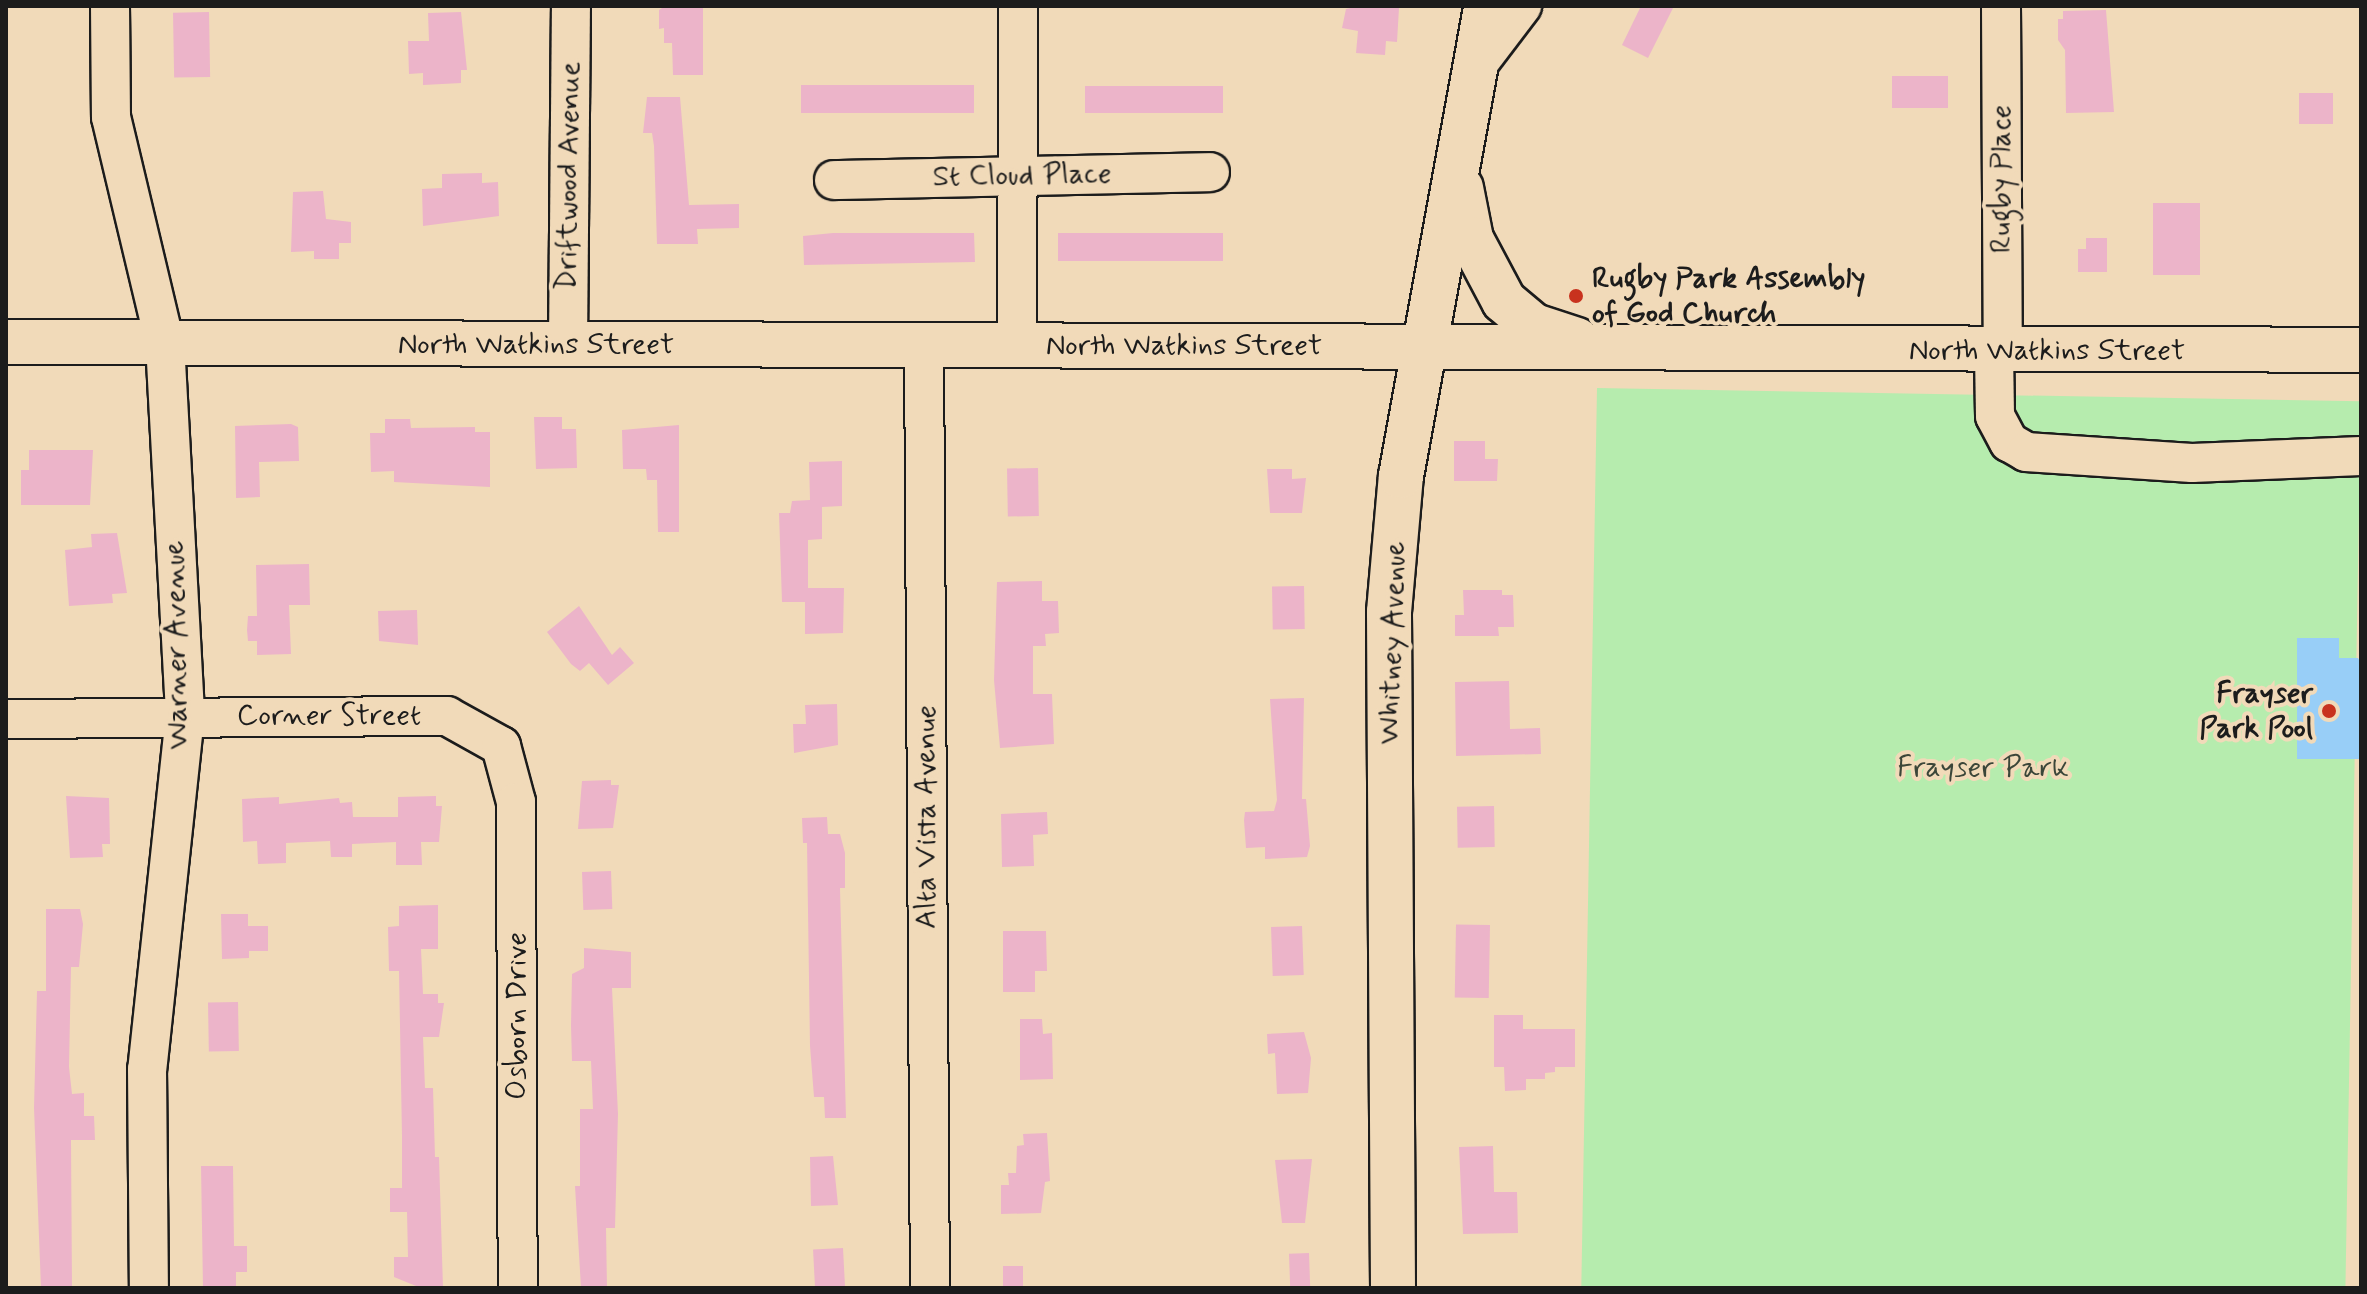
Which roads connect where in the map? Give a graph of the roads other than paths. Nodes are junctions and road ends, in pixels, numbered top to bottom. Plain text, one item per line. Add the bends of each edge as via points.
1 (110, 6) edge
2 (571, 6) edge
3 (1018, 6) edge
4 (1486, 6) edge
5 (1522, 6) edge
6 (2001, 6) edge
7 (1478, 64) junction
8 (1457, 170) junction
9 (1210, 172) dead end
10 (1017, 176) junction
11 (834, 180) dead end
12 (6, 342) edge
13 (165, 343) junction
14 (568, 345) junction
15 (1424, 345) junction
16 (924, 346) junction
17 (1017, 346) junction
18 (1598, 347) junction
19 (2361, 350) edge
20 (1998, 352) junction
21 (2361, 456) edge
22 (185, 716) junction
23 (6, 719) edge
24 (501, 746) joint
25 (149, 1288) edge
26 (518, 1288) edge
27 (930, 1288) edge
28 (1393, 1288) edge

1 - 13 street, Warner Avenue via 111,117
2 - 14 street, Driftwood Avenue
3 - 10 street
4 - 7 main road, Whitney Avenue
5 - 7 street
6 - 20 street, Rugby Place
7 - 8 main road, Whitney Avenue
8 - 15 main road, Whitney Avenue
8 - 18 main road via 1471,239 1504,301 1534,326
9 - 10 street, St Cloud Place
10 - 11 street, St Cloud Place
10 - 17 street
12 - 13 main road, North Watkins Street
13 - 14 main road, North Watkins Street
13 - 22 street, Warner Avenue
14 - 16 main road, North Watkins Street
15 - 17 main road, North Watkins Street
15 - 18 main road, North Watkins Street
15 - 28 main road, Whitney Avenue via 1401,476 1389,612
16 - 17 main road, North Watkins Street
16 - 27 street, Alta Vista Avenue
18 - 20 main road, North Watkins Street
19 - 20 main road, North Watkins Street
20 - 21 street, Rugby Place via 1995,416 2009,442 2026,452 2192,463
22 - 23 street, Corner Street
22 - 24 street, Corner Street via 447,716
22 - 25 street, Warner Avenue via 147,1069
24 - 26 street, Osborn Drive via 516,802

